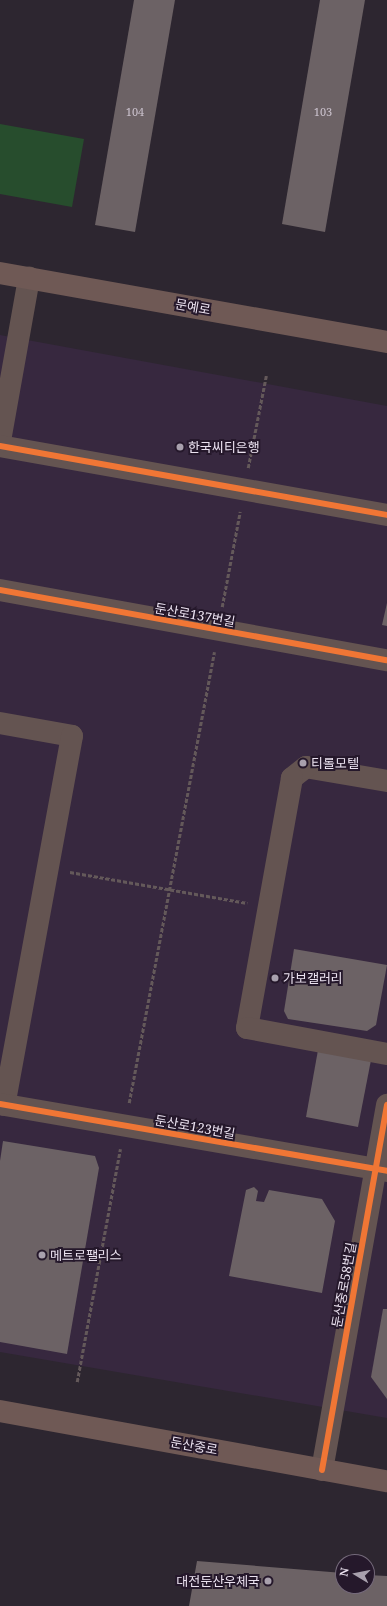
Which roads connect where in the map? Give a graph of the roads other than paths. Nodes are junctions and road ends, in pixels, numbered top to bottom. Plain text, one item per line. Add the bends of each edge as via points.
1 (0, 272) edge
2 (30, 278) junction
3 (387, 342) edge
4 (0, 441) edge
5 (0, 446) edge
6 (387, 515) edge
7 (0, 590) edge
8 (387, 660) edge
9 (0, 722) edge
10 (387, 781) edge
11 (387, 1054) edge
12 (387, 1104) edge
13 (2, 1105) edge
14 (381, 1170) edge
15 (0, 1411) edge
16 (322, 1470) junction
17 (387, 1481) edge

1 - 2 main road, 문예로
2 - 3 main road, 문예로
2 - 4 street
5 - 6 street
7 - 8 street, 둔산로137번길
9 - 13 street via 72,736 49,868
10 - 11 street via 306,767 292,778 247,1028
12 - 14 street, 둔산중로58번길
13 - 14 street, 둔산로123번길
14 - 16 street, 둔산중로58번길
15 - 16 main road, 둔산중로
16 - 17 main road, 둔산중로

